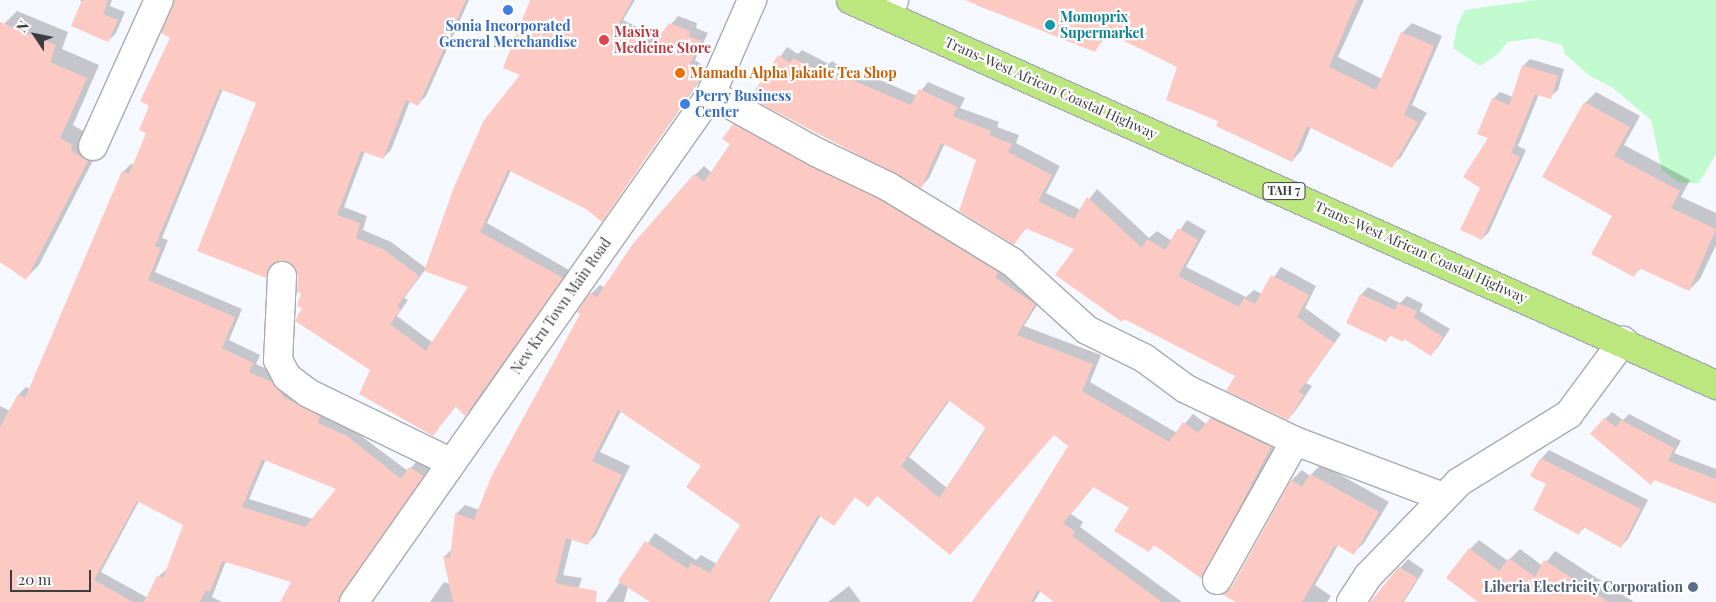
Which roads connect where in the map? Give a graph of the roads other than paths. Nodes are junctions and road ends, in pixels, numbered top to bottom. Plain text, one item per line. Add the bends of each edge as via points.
1 (159, 0) edge
2 (752, 0) edge
3 (851, 0) edge
4 (891, 8) edge
5 (711, 94) junction
6 (93, 146) dead end
7 (282, 276) dead end
8 (1623, 342) junction
9 (1716, 385) edge
10 (1295, 441) junction
11 (450, 462) junction
12 (1442, 497) junction
13 (1217, 580) dead end
14 (354, 602) edge
15 (1351, 602) edge

1 - 6 street
2 - 5 street, New Kru Town Main Road
3 - 4 highway, Trans-West African Coastal Highway / TAH 7
4 - 8 highway, Trans-West African Coastal Highway / TAH 7
5 - 10 street via 889,188 1012,262 1087,330 1144,358 1186,390
5 - 11 street, New Kru Town Main Road
7 - 11 street via 278,360 287,377 308,393
8 - 9 highway, Trans-West African Coastal Highway / TAH 7
8 - 12 street via 1569,414 1459,482
10 - 12 street
10 - 13 street
11 - 14 street, New Kru Town Main Road
12 - 15 street via 1368,576

